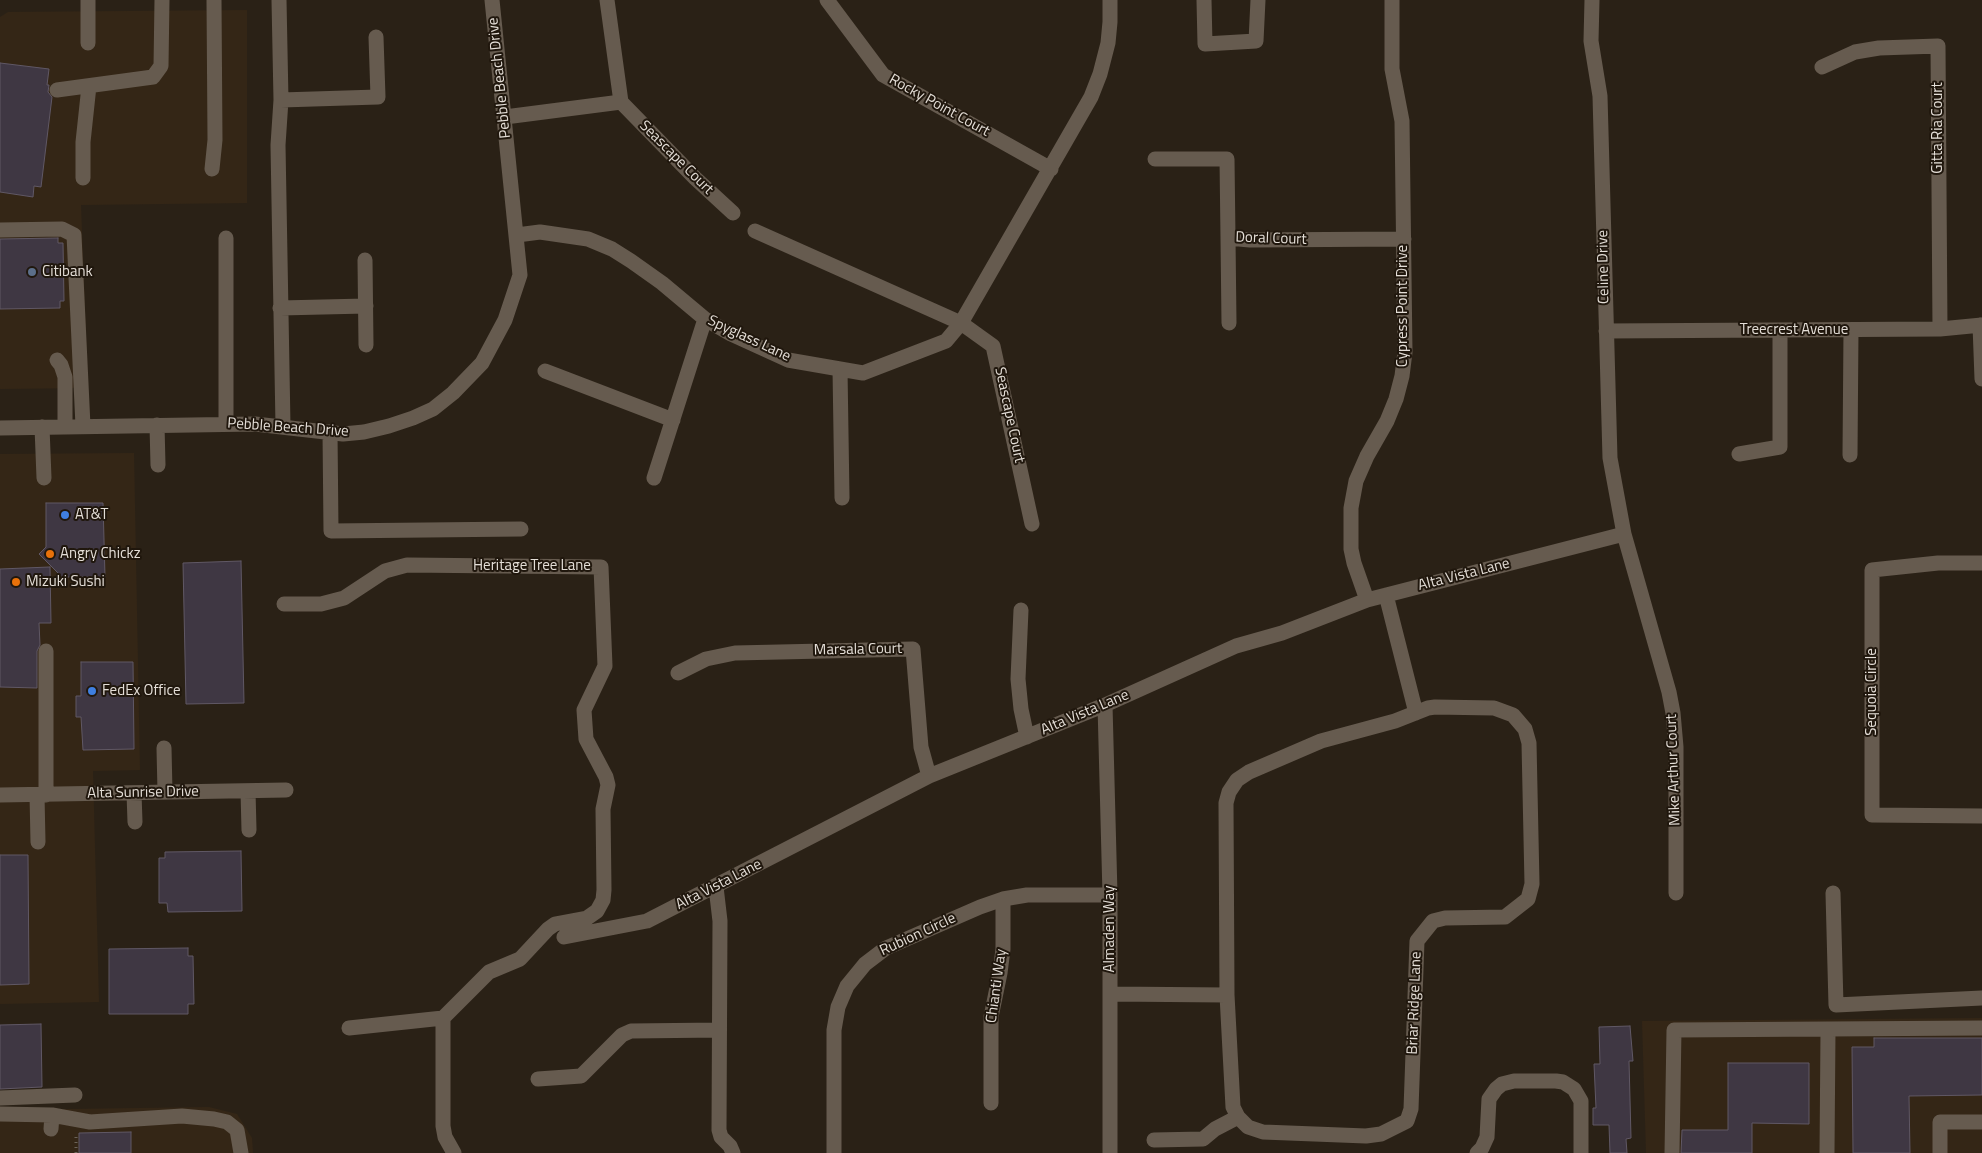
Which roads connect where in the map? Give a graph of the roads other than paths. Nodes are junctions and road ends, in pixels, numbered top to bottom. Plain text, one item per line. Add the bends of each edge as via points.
1 (88, 0) edge
2 (162, 0) edge
3 (214, 0) edge
4 (280, 0) edge
5 (492, 0) edge
6 (607, 0) edge
7 (827, 0) edge
8 (1110, 0) edge
9 (1204, 0) edge
10 (1258, 0) edge
11 (1392, 0) edge
12 (1592, 0) edge
13 (376, 38) dead end
14 (88, 44) dead end
15 (1822, 67) dead end
16 (89, 86) junction
17 (57, 90) dead end
18 (281, 100) junction
19 (621, 102) junction
20 (505, 117) junction
21 (1155, 159) dead end
22 (212, 169) dead end
23 (1051, 169) junction
24 (83, 178) dead end
25 (733, 213) dead end
26 (0, 230) edge
27 (755, 231) dead end
28 (517, 235) junction
29 (226, 238) dead end
30 (1228, 238) junction
31 (1404, 239) junction
32 (364, 260) dead end
33 (366, 306) junction
34 (280, 308) junction
35 (705, 319) junction
36 (1229, 322) dead end
37 (961, 323) junction
38 (1981, 325) edge
39 (1940, 329) junction
40 (1606, 330) junction
41 (1780, 330) junction
42 (1851, 330) junction
43 (366, 344) dead end
44 (57, 360) dead end
45 (840, 370) junction
46 (545, 371) dead end
47 (1982, 379) edge
48 (673, 420) junction
49 (226, 424) junction
50 (157, 425) junction
51 (83, 426) junction
52 (283, 426) junction
53 (42, 427) junction
54 (65, 427) junction
55 (0, 428) edge
56 (330, 432) junction
57 (1738, 454) dead end
58 (1850, 455) dead end
59 (158, 465) dead end
60 (44, 478) dead end
61 (654, 478) dead end
62 (842, 498) dead end
63 (1032, 524) dead end
64 (521, 528) dead end
65 (1624, 534) junction
66 (1982, 563) edge
67 (1386, 595) junction
68 (1367, 600) junction
69 (284, 604) dead end
70 (1021, 610) dead end
71 (46, 651) dead end
72 (678, 673) dead end
73 (1105, 705) junction
74 (1416, 713) junction
75 (1027, 737) junction
76 (164, 748) dead end
77 (929, 776) junction
78 (286, 790) dead end
79 (248, 791) junction
80 (165, 792) junction
81 (134, 793) junction
82 (0, 795) edge
83 (42, 795) junction
84 (1982, 816) edge
85 (135, 822) dead end
86 (249, 830) dead end
87 (38, 842) dead end
88 (716, 887) junction
89 (1676, 893) dead end
90 (1833, 893) dead end
91 (1110, 895) junction
92 (1003, 900) junction
93 (564, 937) dead end
94 (1110, 994) junction
95 (1227, 995) junction
96 (1982, 998) edge
97 (443, 1018) junction
98 (349, 1028) dead end
99 (1982, 1028) edge
100 (719, 1030) junction
101 (1828, 1030) junction
102 (538, 1079) dead end
103 (75, 1096) dead end
104 (0, 1098) edge
105 (991, 1103) dead end
106 (0, 1114) edge
107 (1238, 1117) junction
108 (1982, 1122) edge
109 (1154, 1140) dead end
110 (241, 1153) edge
111 (454, 1153) edge
112 (733, 1153) edge
113 (834, 1153) edge
114 (1110, 1153) edge
115 (1477, 1153) edge
116 (1581, 1153) edge
117 (1672, 1153) edge
118 (1827, 1153) edge
119 (1940, 1153) edge

1 - 14 street
2 - 16 street via 161,66 158,73 153,77
3 - 22 street via 215,140
4 - 18 street
5 - 20 street, Pebble Beach Drive
6 - 19 street
7 - 23 street, Rocky Point Court via 884,75
8 - 23 street, Spyglass Lane via 1110,22 1100,74 1091,97
9 - 10 street via 1205,44 1256,42
11 - 31 street, Cypress Point Drive via 1392,69 1402,121
12 - 40 street, Celine Drive via 1591,41 1600,96
13 - 18 street via 378,97
15 - 39 street, Gitta Ria Court via 1855,52 1938,46
16 - 17 street
16 - 24 street
18 - 34 street via 278,144
19 - 20 street
19 - 25 street, Seascape Court
20 - 28 street, Pebble Beach Drive
21 - 30 street, Doral Court via 1227,159
23 - 37 street, Spyglass Lane
26 - 51 street via 62,229 74,235
27 - 37 street
28 - 35 street, Spyglass Lane via 540,232 564,234 612,249 662,283
28 - 56 street, Pebble Beach Drive via 520,275 504,320 482,364 453,394 433,409 413,418 364,432
29 - 49 street
30 - 31 street, Doral Court
30 - 36 street
31 - 68 street, Cypress Point Drive via 1405,352 1402,376 1387,421 1366,456 1356,481 1351,508 1351,549
32 - 33 street
33 - 34 street
33 - 43 street
34 - 52 street
35 - 45 street, Spyglass Lane via 788,360
35 - 48 street
37 - 45 street, Spyglass Lane via 946,340 863,374
37 - 63 street, Seascape Court via 993,346
38 - 39 street, Treecrest Avenue
38 - 47 street
39 - 42 street, Treecrest Avenue
40 - 41 street, Treecrest Avenue
40 - 65 street, Celine Drive via 1610,458
41 - 42 street, Treecrest Avenue
41 - 57 street via 1780,447
42 - 58 street
44 - 54 street via 65,377
45 - 62 street
46 - 48 street
48 - 61 street
49 - 50 street, Pebble Beach Drive
49 - 52 street, Pebble Beach Drive
50 - 51 street, Pebble Beach Drive
50 - 59 street
51 - 54 street, Pebble Beach Drive
52 - 56 street, Pebble Beach Drive
53 - 54 street, Pebble Beach Drive
53 - 55 street, Pebble Beach Drive
53 - 60 street
56 - 64 street via 331,531
65 - 67 street, Alta Vista Lane
65 - 89 street, Mike Arthur Court via 1673,713
66 - 84 street, Sequoia Circle via 1938,563 1872,570 1872,815
67 - 68 street, Alta Vista Lane
67 - 74 street
68 - 73 street, Alta Vista Lane via 1282,633 1236,646
69 - 97 street, Heritage Tree Lane via 321,604 344,598 385,571 406,565 601,567 605,666 584,710 586,739 608,785 603,809 603,900 587,918 555,924 520,959 489,972
70 - 75 street via 1018,679
71 - 83 street
72 - 77 street, Marsala Court via 706,659 735,653 913,649 920,748
73 - 75 street, Alta Vista Lane
73 - 91 street, Almaden Way
74 - 95 street, Briar Ridge Lane via 1320,741 1237,780 1226,803
74 - 107 street, Briar Ridge Lane via 1435,707 1494,708 1513,715 1525,729 1529,743 1532,884 1528,899 1505,917 1445,918 1433,922 1418,941 1411,1109 1407,1121 1381,1134 1366,1136 1263,1132 1248,1127
75 - 77 street, Alta Vista Lane
76 - 80 street
77 - 88 street, Alta Vista Lane
78 - 79 street, Alta Sunrise Drive
79 - 80 street, Alta Sunrise Drive
79 - 86 street
80 - 81 street, Alta Sunrise Drive
81 - 83 street, Alta Sunrise Drive
81 - 85 street
82 - 83 street, Alta Sunrise Drive
83 - 87 street
88 - 93 street, Alta Vista Lane via 647,921
88 - 100 street via 720,921
90 - 96 street via 1836,1005
91 - 92 street, Rubion Circle via 1027,895
91 - 94 street, Almaden Way
92 - 105 street, Chianti Way via 1003,949 991,1017
92 - 113 street, Rubion Circle via 886,948 865,964 847,986 838,1007 834,1030
94 - 95 street
94 - 114 street, Almaden Way
95 - 107 street, Briar Ridge Lane via 1234,1107
97 - 98 street
97 - 111 street via 443,1126
99 - 101 street
100 - 102 street via 631,1031 622,1035 581,1076
100 - 112 street via 719,1130
101 - 117 street via 1674,1030
101 - 118 street
103 - 104 street
106 - 110 street via 52,1122 182,1116 214,1119 227,1122 237,1130
107 - 109 street via 1203,1139
108 - 119 street via 1940,1122
115 - 116 street via 1487,1137 1489,1099 1496,1089 1514,1081 1556,1081 1574,1089 1581,1102

